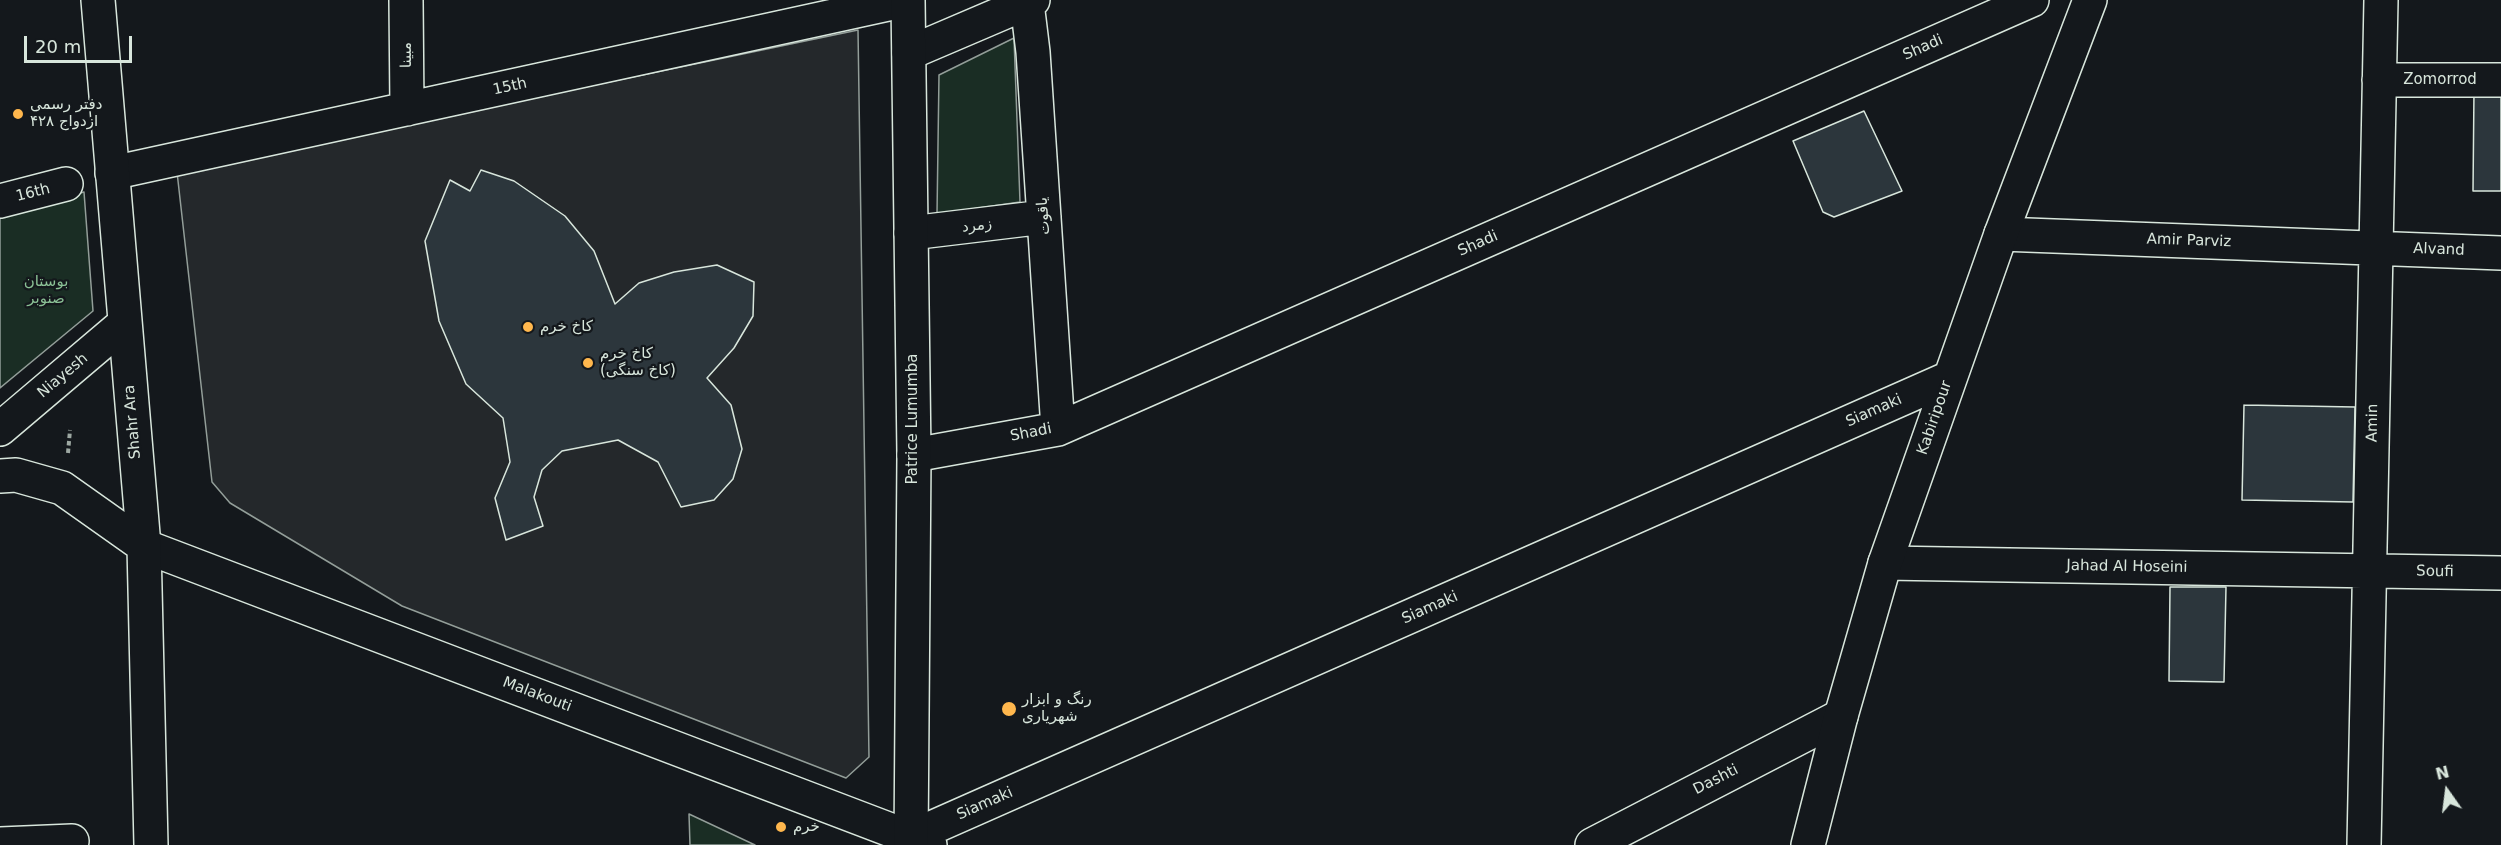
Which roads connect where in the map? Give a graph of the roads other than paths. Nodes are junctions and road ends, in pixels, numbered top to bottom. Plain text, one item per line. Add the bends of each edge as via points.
1 (98, 0) edge
2 (406, 0) edge
3 (907, 0) edge
4 (2032, 0) edge
5 (2090, 0) edge
6 (2381, 0) edge
7 (1030, 1) edge
8 (909, 53) junction
9 (2379, 80) junction
10 (2501, 80) edge
11 (407, 109) junction
12 (112, 173) junction
13 (66, 184) dead end
14 (0, 201) edge
15 (1044, 217) junction
16 (911, 233) junction
17 (2001, 234) junction
18 (2376, 248) junction
19 (2501, 252) edge
20 (125, 323) junction
21 (1949, 378) junction
22 (0, 429) edge
23 (1058, 429) junction
24 (914, 455) junction
25 (0, 476) edge
26 (144, 546) junction
27 (1885, 562) junction
28 (2370, 571) junction
29 (2501, 573) edge
30 (1841, 716) junction
31 (72, 841) dead end
32 (917, 842) edge
33 (0, 844) edge
34 (151, 845) edge
35 (1592, 845) edge
36 (1808, 845) edge
37 (2364, 845) edge

1 - 12 street, Shahr Ara
2 - 11 street, مبینا
3 - 8 street, Patrice Lumumba
3 - 11 street, 15th
4 - 23 street, Shadi
5 - 17 street, Kabiripour
6 - 9 street, Amin
7 - 8 street
7 - 15 street, یاقوت
8 - 16 street, Patrice Lumumba
9 - 10 street, Zomorrod
9 - 18 street, Amin
11 - 12 street, 15th
12 - 20 street, Shahr Ara
13 - 14 street, 16th
15 - 16 street, زمرد
15 - 23 street, یاقوت
16 - 24 street, Patrice Lumumba
17 - 18 street, Amir Parviz
17 - 21 street, Kabiripour
18 - 19 street, Alvand
18 - 28 street, Amin
20 - 22 street, Niayesh
20 - 26 street, Shahr Ara
21 - 27 street, Kabiripour
21 - 32 street, Siamaki
23 - 24 street, Shadi
24 - 32 street, Patrice Lumumba
25 - 26 street, Malakouti via 16,475 62,488
26 - 32 street, Malakouti
26 - 34 street, Shahr Ara
27 - 28 street, Jahad Al Hoseini
27 - 30 street, Kabiripour
28 - 29 street, Soufi
28 - 37 street, Amin
30 - 35 street, Dashti
30 - 36 street, Kabiripour
31 - 33 street

